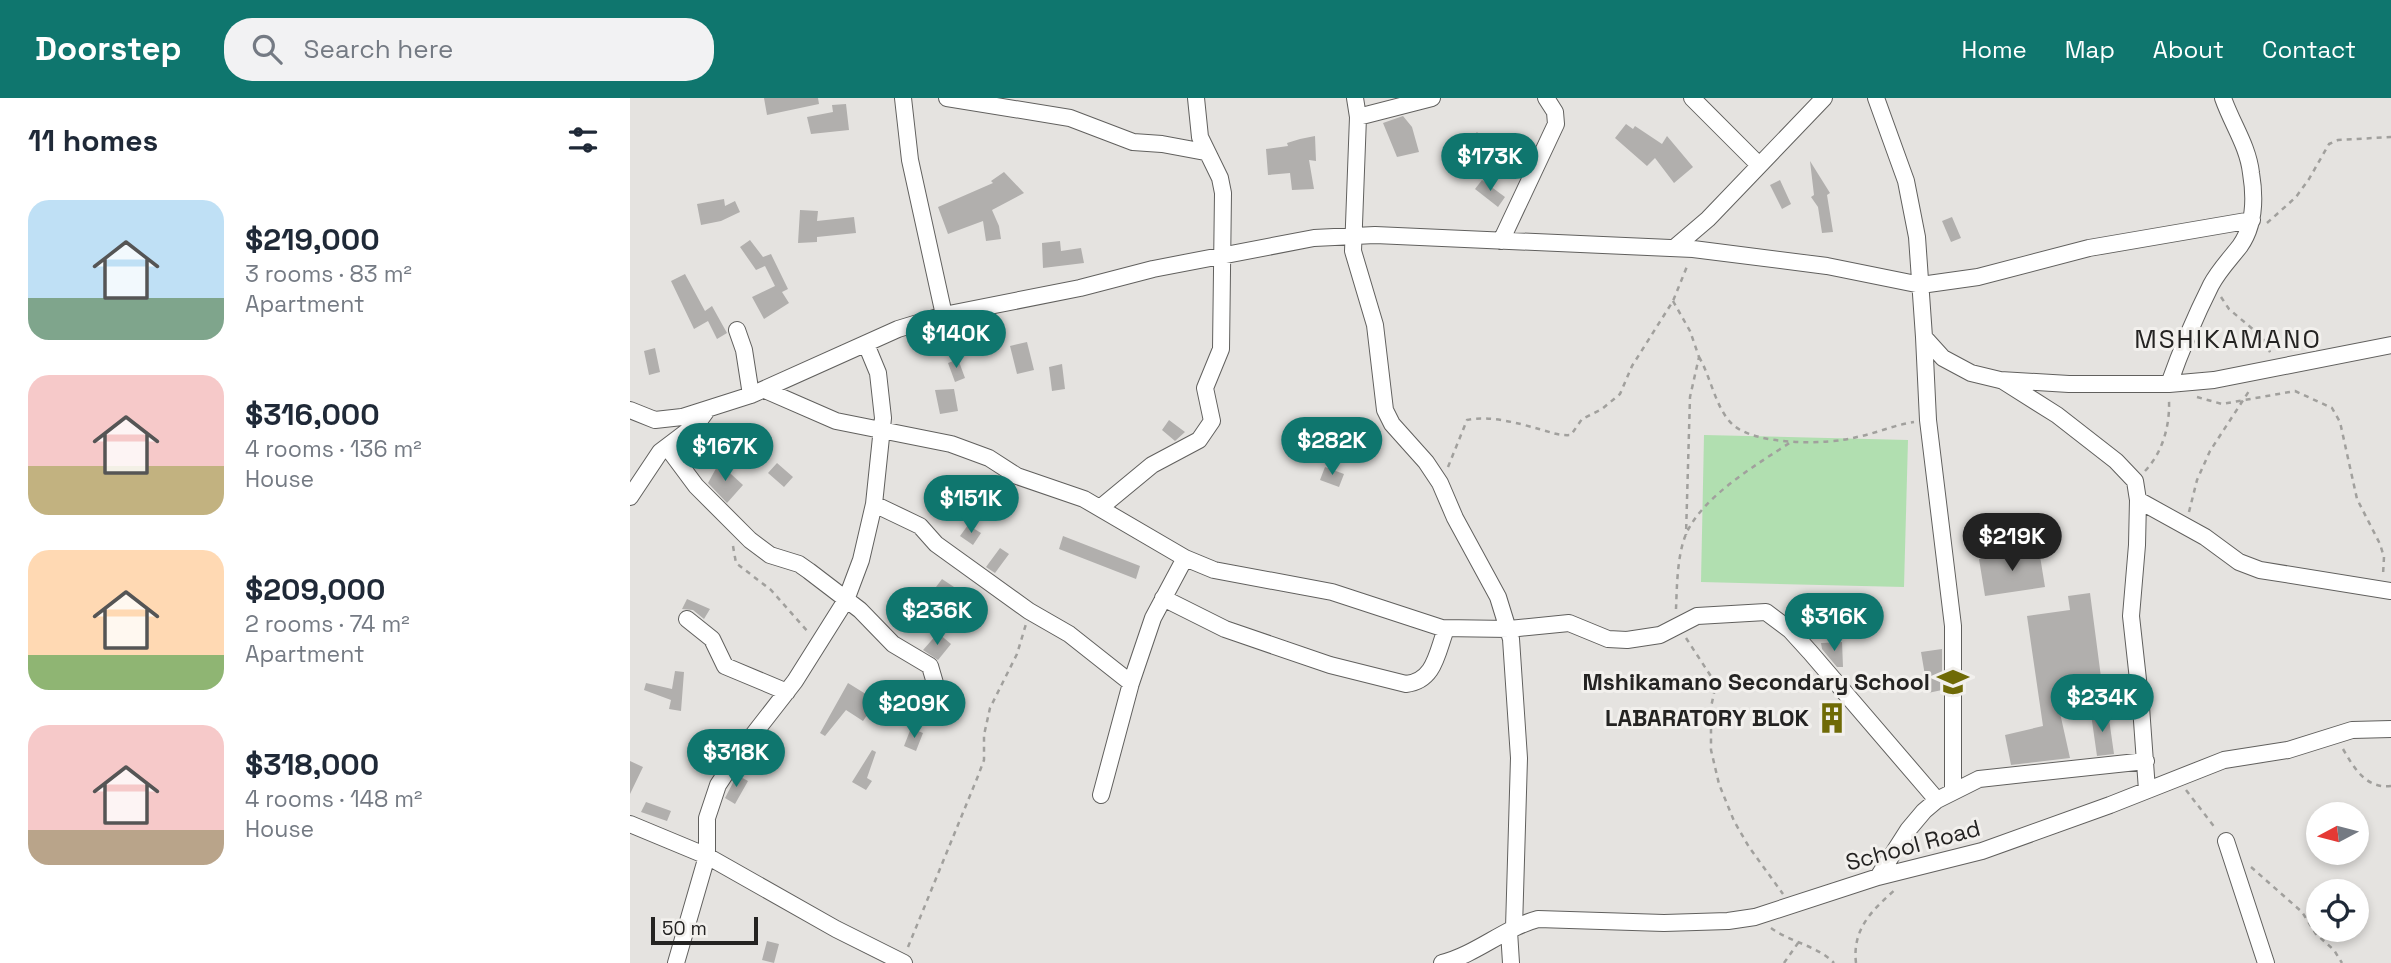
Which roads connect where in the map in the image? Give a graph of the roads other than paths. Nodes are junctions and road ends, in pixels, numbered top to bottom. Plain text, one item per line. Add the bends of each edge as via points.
1 (903, 98) edge
2 (947, 98) edge
3 (1196, 98) edge
4 (1355, 98) edge
5 (1432, 98) edge
6 (1546, 98) edge
7 (1692, 98) edge
8 (1824, 98) edge
9 (1876, 98) edge
10 (2223, 98) edge
11 (1357, 117) junction
12 (1205, 152) junction
13 (1758, 164) junction
14 (2256, 224) junction
15 (1352, 235) junction
16 (1500, 241) junction
17 (1674, 248) junction
18 (1222, 255) junction
19 (1921, 285) junction
20 (944, 315) junction
21 (737, 330) dead end
22 (1924, 337) junction
23 (866, 344) junction
24 (2391, 345) edge
25 (2000, 380) junction
26 (2172, 383) junction
27 (758, 392) junction
28 (630, 410) edge
29 (707, 411) junction
30 (883, 430) junction
31 (667, 447) junction
32 (630, 498) edge
33 (2138, 500) junction
34 (874, 505) junction
35 (1100, 508) junction
36 (1185, 558) junction
37 (2385, 589) edge
38 (1163, 598) junction
39 (846, 600) junction
40 (687, 618) dead end
41 (1446, 629) junction
42 (1509, 629) junction
43 (1131, 682) junction
44 (787, 692) junction
45 (932, 715) dead end
46 (2391, 729) edge
47 (2146, 761) junction
48 (2147, 790) junction
49 (1953, 792) junction
50 (1101, 794) dead end
51 (1937, 800) junction
52 (630, 824) edge
53 (2226, 841) road end
54 (707, 856) junction
55 (1878, 877) junction
56 (1511, 929) junction
57 (905, 958) edge
58 (676, 963) edge
59 (1442, 963) edge
60 (1511, 963) edge
61 (2266, 963) edge

1 - 20 street via 910,160
2 - 12 street via 1070,118 1133,142
3 - 12 street
4 - 11 street
5 - 11 street
6 - 16 street via 1555,111 1556,124
7 - 13 street
8 - 13 street
9 - 19 street via 1906,181
10 - 14 street via 2246,150
11 - 15 street
12 - 18 street via 1223,189
13 - 17 street via 1708,219
14 - 19 street via 2090,248 1978,277
14 - 26 street via 2212,283 2187,335
15 - 16 street
15 - 18 street
15 - 42 street via 1354,261 1377,334 1385,410 1440,483 1498,597
16 - 17 street
17 - 19 street via 1827,266
18 - 20 street
18 - 35 street via 1221,349 1205,388 1210,425 1193,444 1152,465
19 - 22 street
20 - 23 street
21 - 27 street
22 - 25 street via 1943,358 1971,373
22 - 49 street via 1928,420 1953,626
23 - 27 street
23 - 30 street via 878,373
24 - 26 street via 2214,380
25 - 26 street via 2110,386
25 - 33 street via 2057,415 2116,461 2135,481
27 - 29 street
27 - 30 street via 826,418
28 - 29 street via 654,420
29 - 31 street
30 - 34 street
30 - 35 street via 976,452 1017,475
31 - 32 street
31 - 39 street via 734,525 770,555 799,564
33 - 37 street via 2239,562
33 - 47 street via 2131,616
34 - 39 street
34 - 43 street via 923,528 936,544
35 - 36 street
36 - 38 street
36 - 41 street via 1214,570 1332,592
38 - 41 street via 1225,629 1330,665 1406,684 1427,676
38 - 43 street
39 - 44 street
39 - 45 street via 893,644 931,667 937,690
40 - 44 street via 712,639 725,666
41 - 42 street
42 - 51 street via 1569,623 1608,639 1660,635 1697,616 1766,612 1797,638
42 - 56 street via 1519,758
43 - 50 street
44 - 54 street via 718,785 707,818
46 - 48 street, School Road via 2352,730 2288,750 2224,760
47 - 48 street
47 - 49 street via 2008,774 1979,779
48 - 55 street, School Road via 1982,851
49 - 51 street
51 - 55 street via 1908,830
52 - 54 street
53 - 61 street
54 - 57 street via 824,923
54 - 58 street
55 - 56 street, School Road via 1755,917 1728,921 1538,919
56 - 59 street, School Road
56 - 60 street

